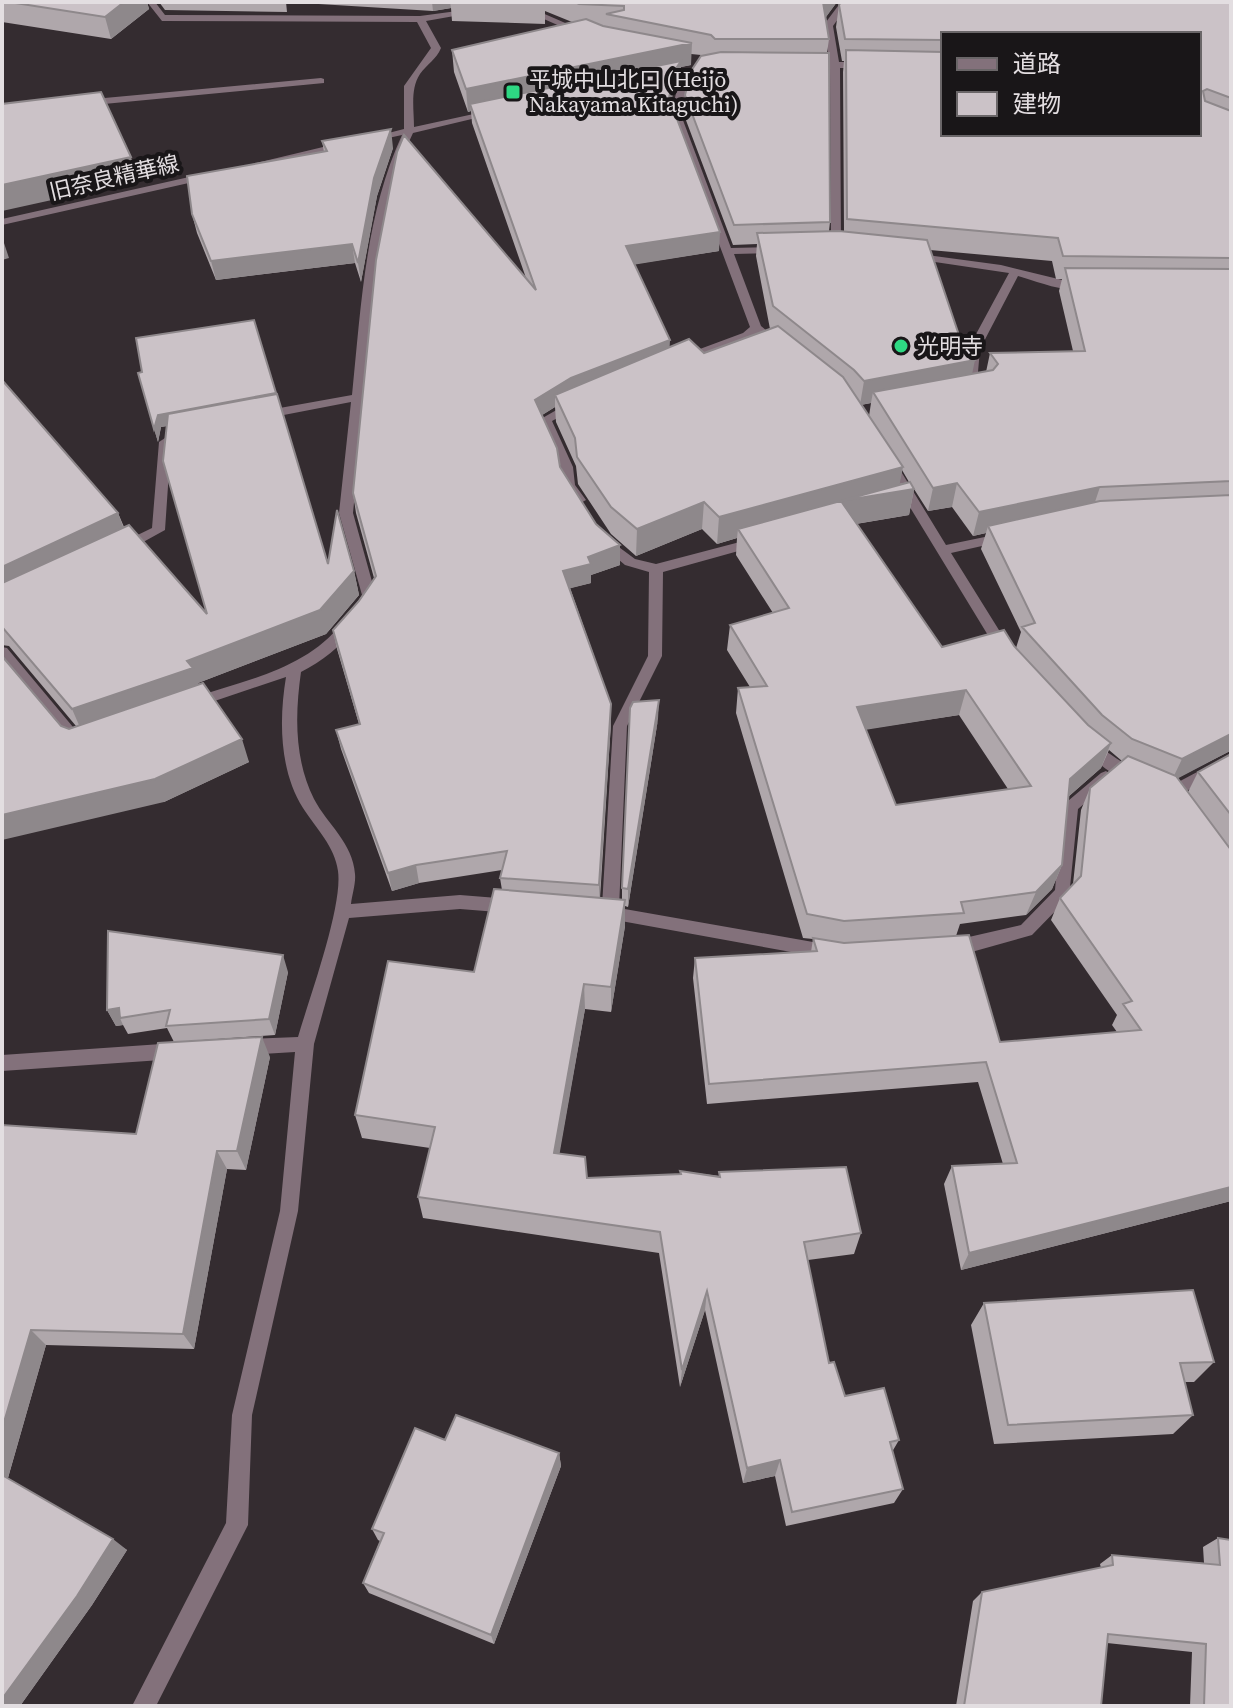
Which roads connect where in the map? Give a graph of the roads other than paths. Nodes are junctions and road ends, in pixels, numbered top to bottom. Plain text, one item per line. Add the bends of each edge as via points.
1 (151, 2) edge
2 (846, 2) edge
3 (510, 5) edge
4 (490, 10) dead end
5 (420, 19) junction
6 (595, 37) edge
7 (835, 64) junction
8 (792, 65) edge
9 (881, 66) edge
10 (681, 73) edge
11 (321, 81) dead end
12 (64, 105) edge
13 (499, 111) edge
14 (409, 130) junction
15 (245, 167) edge
16 (214, 174) edge
17 (2, 222) edge
18 (836, 248) junction
19 (821, 249) edge
20 (791, 250) edge
21 (852, 250) edge
22 (729, 251) junction
23 (897, 255) edge
24 (1015, 272) junction
25 (1101, 287) edge
26 (756, 328) junction
27 (789, 355) edge
28 (673, 364) edge
29 (969, 390) edge
30 (359, 397) junction
31 (591, 397) edge
32 (255, 416) edge
33 (181, 430) edge
34 (880, 449) edge
35 (911, 498) junction
36 (896, 502) edge
37 (587, 512) edge
38 (595, 526) edge
39 (1018, 534) edge
40 (776, 536) edge
41 (943, 550) junction
42 (116, 551) edge
43 (656, 569) junction
44 (2, 652) edge
45 (1013, 665) edge
46 (294, 669) junction
47 (179, 708) edge
48 (1075, 733) edge
49 (92, 738) edge
50 (1231, 760) edge
51 (1116, 768) junction
52 (1144, 780) edge
53 (1171, 794) edge
54 (535, 907) edge
55 (580, 911) edge
56 (342, 912) junction
57 (610, 913) junction
58 (939, 948) edge
59 (854, 953) edge
60 (305, 1044) junction
61 (225, 1048) edge
62 (193, 1050) edge
63 (2, 1063) edge
64 (144, 1706) edge

1 - 5 street via 162,18
2 - 7 street via 828,26
3 - 6 street
4 - 5 street
5 - 14 street via 436,48 409,86
7 - 8 street
7 - 9 street
7 - 18 street
10 - 22 street via 701,65 682,89 676,115
11 - 12 street
13 - 14 street
14 - 15 street
14 - 30 street via 391,170 370,279
16 - 17 street, 旧奈良精華線
18 - 19 street
18 - 21 street
20 - 22 street
22 - 26 street
23 - 24 street
24 - 25 street via 1054,285
24 - 29 street via 974,349 972,372 983,388
26 - 27 street
26 - 28 street
30 - 32 street
30 - 46 street via 346,513 369,596 337,642
31 - 37 street via 545,420 567,467 569,485
33 - 42 street via 166,433 158,530
34 - 35 street
35 - 36 street
35 - 41 street
38 - 43 street via 630,562
39 - 41 street
40 - 43 street
41 - 45 street
43 - 57 street via 655,656 620,726
44 - 49 street via 78,743
46 - 47 street
46 - 56 street via 288,711 293,760 307,801 342,852 347,874
48 - 51 street
50 - 53 street
51 - 52 street
51 - 58 street via 1070,806 1063,892 1026,930
54 - 56 street via 460,902
55 - 57 street
56 - 60 street
57 - 59 street
60 - 61 street
60 - 64 street via 289,1211 242,1415 237,1525
62 - 63 street

